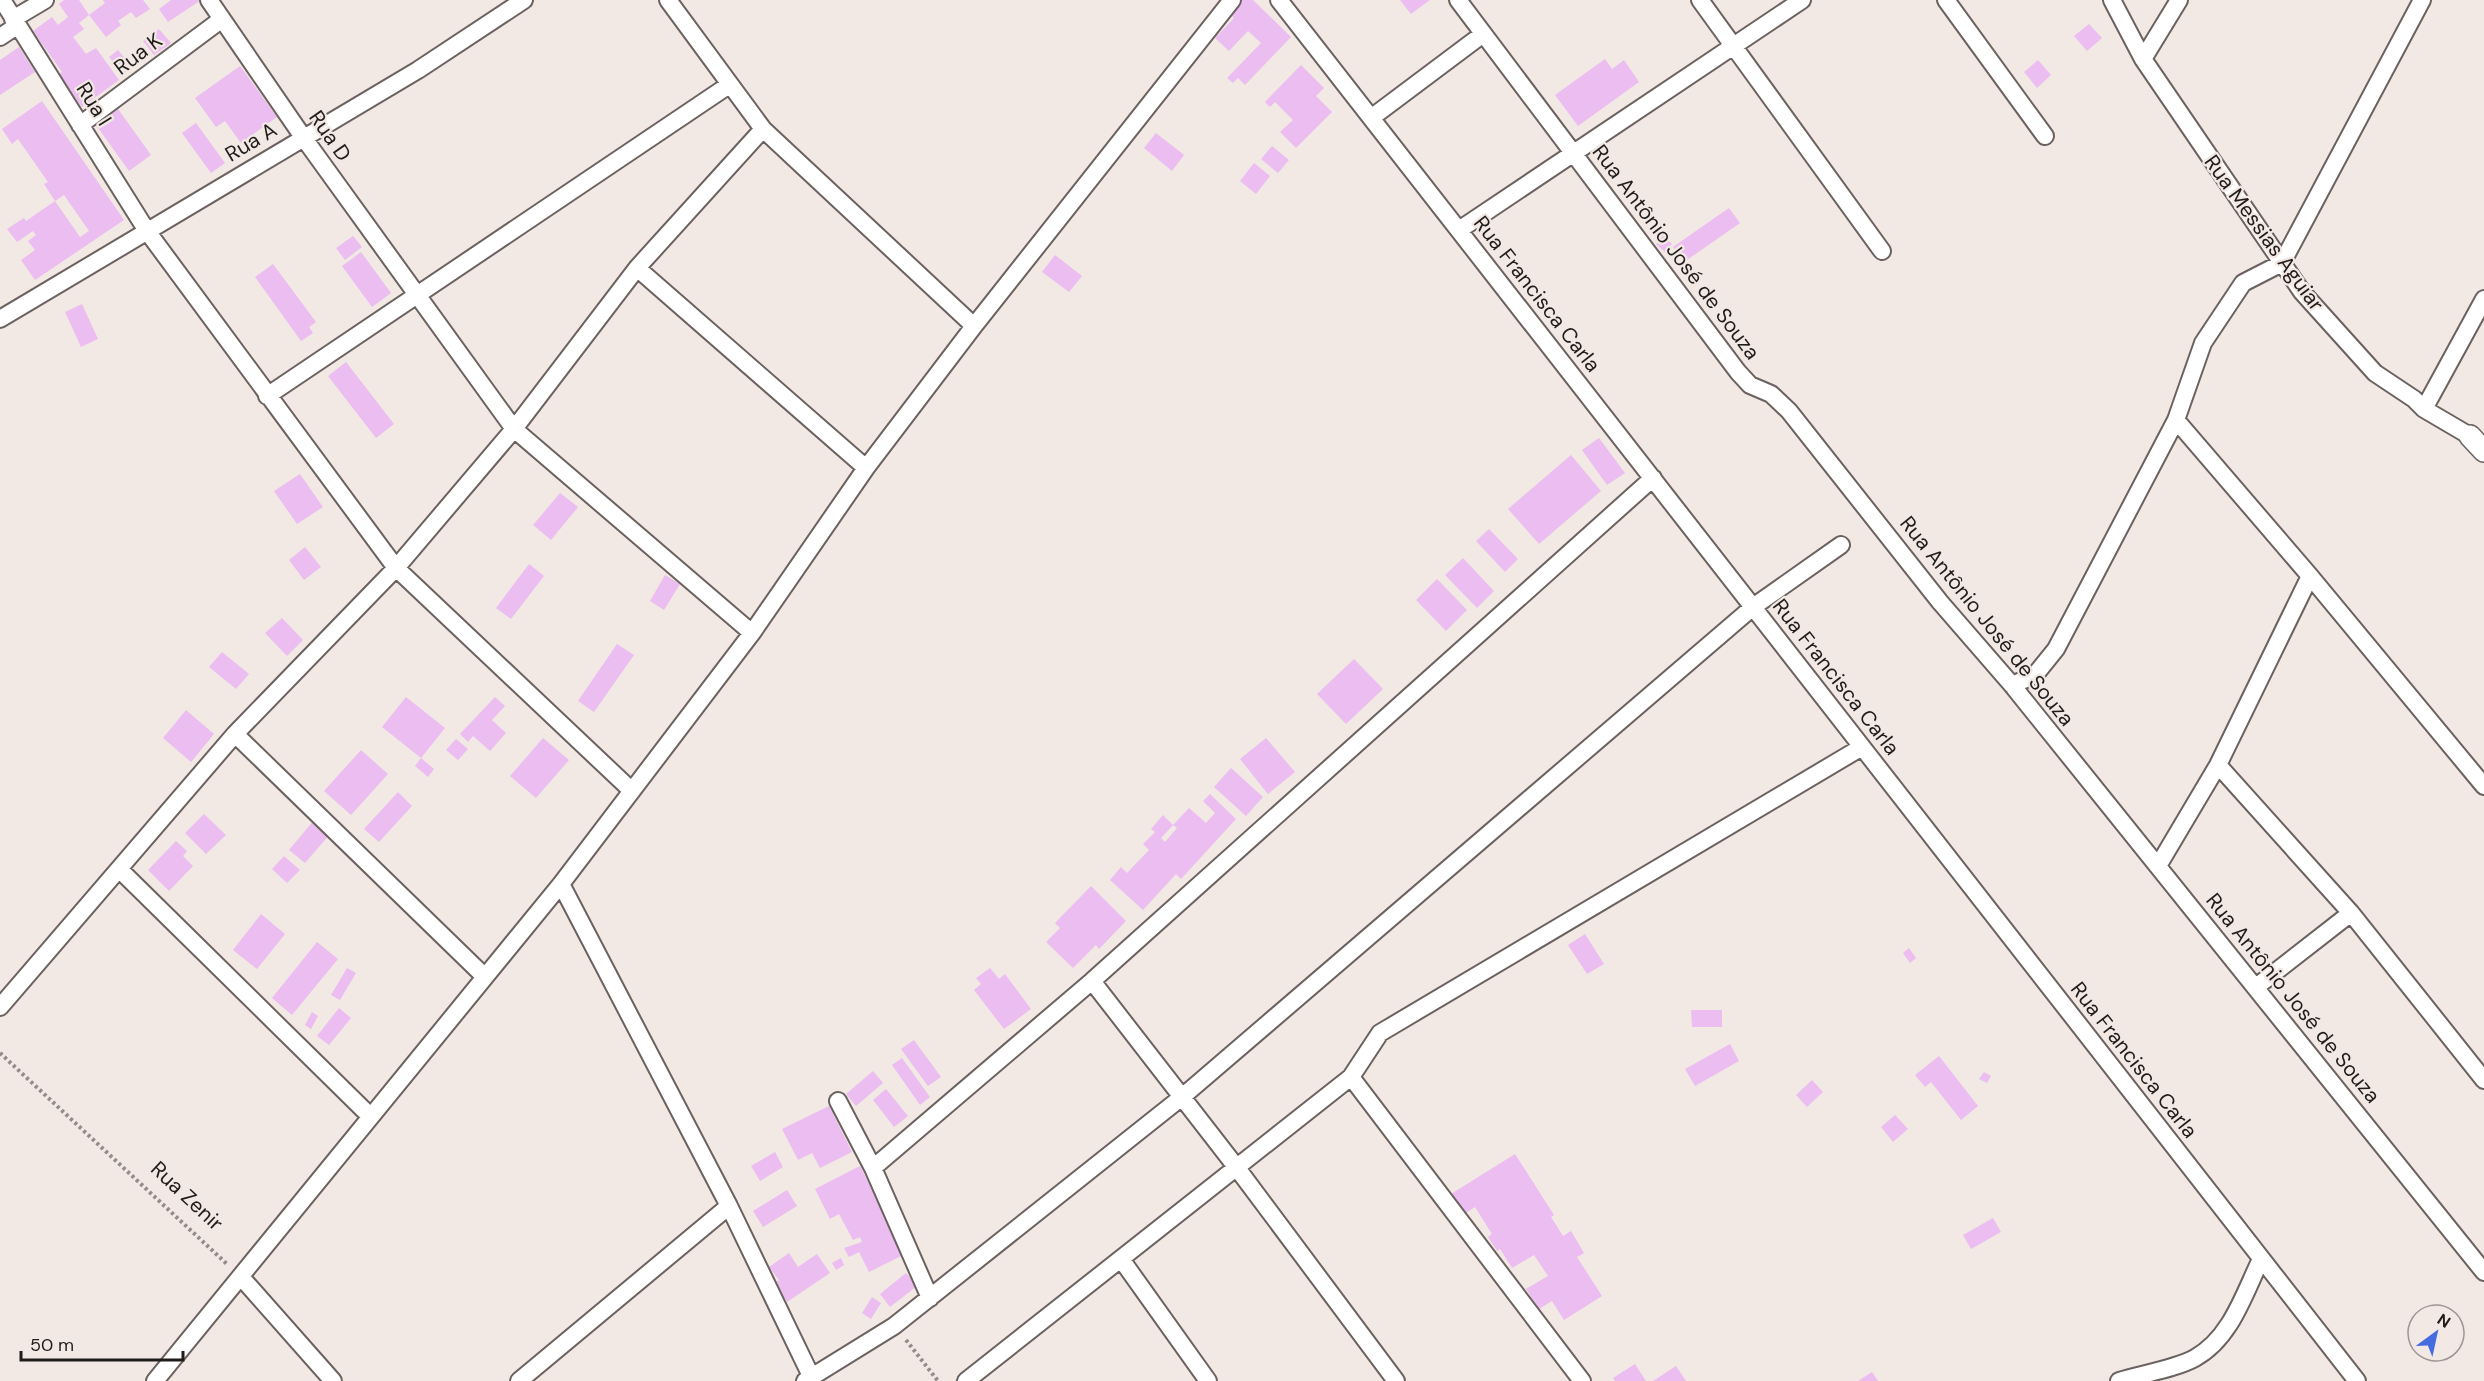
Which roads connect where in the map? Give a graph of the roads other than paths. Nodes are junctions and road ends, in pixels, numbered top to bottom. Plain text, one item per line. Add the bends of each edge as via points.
1 (2, 0) edge
2 (45, 0) edge
3 (209, 0) edge
4 (524, 0) edge
5 (668, 0) edge
6 (1232, 0) edge
7 (1279, 0) edge
8 (1458, 0) edge
9 (1700, 0) edge
10 (1802, 0) edge
11 (1946, 0) edge
12 (2112, 0) edge
13 (2179, 0) edge
14 (2422, 0) edge
15 (222, 19) junction
16 (15, 22) junction
17 (1484, 34) junction
18 (0, 37) edge
19 (1733, 46) junction
20 (2143, 58) junction
21 (729, 85) junction
22 (1371, 118) junction
23 (80, 124) junction
24 (763, 129) junction
25 (2045, 136) dead end
26 (303, 137) junction
27 (1573, 153) junction
28 (1459, 230) junction
29 (147, 231) junction
30 (1882, 251) dead end
31 (2282, 263) junction
32 (638, 268) junction
33 (417, 296) junction
34 (2484, 299) edge
35 (0, 319) edge
36 (974, 326) junction
37 (267, 396) junction
38 (2424, 409) junction
39 (2176, 420) junction
40 (514, 429) junction
41 (2477, 443) edge
42 (866, 468) junction
43 (1653, 478) junction
44 (1841, 545) dead end
45 (396, 568) junction
46 (2310, 576) junction
47 (1753, 607) junction
48 (752, 633) junction
49 (2012, 685) junction
50 (235, 734) junction
51 (1862, 747) junction
52 (2218, 765) junction
53 (2484, 786) edge
54 (632, 791) junction
55 (2158, 866) junction
56 (119, 869) junction
57 (561, 884) junction
58 (2351, 914) junction
59 (484, 976) junction
60 (1092, 981) junction
61 (2256, 987) junction
62 (0, 1007) edge
63 (1351, 1077) junction
64 (2484, 1080) edge
65 (1182, 1097) junction
66 (838, 1101) dead end
67 (369, 1115) junction
68 (873, 1168) junction
69 (1237, 1168) junction
70 (729, 1206) junction
71 (1121, 1259) junction
72 (2261, 1259) junction
73 (2484, 1272) edge
74 (241, 1277) junction
75 (930, 1298) junction
76 (808, 1378) edge
77 (155, 1381) edge
78 (333, 1381) edge
79 (519, 1381) edge
80 (966, 1381) edge
81 (1208, 1381) edge
82 (1396, 1381) edge
83 (1582, 1381) edge
84 (2119, 1381) edge
85 (2357, 1381) edge

1 - 16 street, Rua I
2 - 16 street
3 - 15 street, Rua D
4 - 26 street, Rua A via 418,70
5 - 21 street
6 - 36 street
7 - 22 street, Rua Francisca Carla
8 - 17 street, Rua Antônio José de Souza
9 - 19 street
10 - 19 street
11 - 25 street
12 - 20 street, Rua Messias Aguiar
13 - 20 street
14 - 31 street
15 - 23 street, Rua K
15 - 26 street, Rua D
16 - 18 street
16 - 23 street, Rua I
17 - 22 street
17 - 27 street, Rua Antônio José de Souza
19 - 27 street
19 - 30 street
20 - 31 street, Rua Messias Aguiar
21 - 24 street
21 - 33 street
22 - 28 street, Rua Francisca Carla
23 - 29 street, Rua I
24 - 32 street
24 - 36 street
26 - 29 street, Rua A
26 - 33 street, Rua D
27 - 28 street
27 - 49 street, Rua Antônio José de Souza via 1738,372 1750,385 1771,394 1789,411 1940,602
28 - 43 street, Rua Francisca Carla
29 - 35 street, Rua A
29 - 37 street, Rua I
31 - 38 street, Rua Messias Aguiar via 2375,373
31 - 39 street via 2243,283 2203,343
32 - 40 street
32 - 42 street
33 - 37 street
33 - 40 street, Rua D
34 - 38 street
36 - 42 street
37 - 45 street, Rua I
38 - 41 street, Rua Messias Aguiar
39 - 46 street
39 - 49 street via 2056,649 2035,675
40 - 45 street
40 - 48 street, Rua D
42 - 48 street
43 - 47 street, Rua Francisca Carla
43 - 60 street
44 - 47 street
45 - 50 street
45 - 54 street, Rua I
46 - 52 street
46 - 53 street
47 - 51 street, Rua Francisca Carla
47 - 65 street
48 - 54 street
49 - 55 street, Rua Antônio José de Souza
50 - 56 street
50 - 59 street
51 - 63 street via 1380,1033
51 - 72 street, Rua Francisca Carla
52 - 55 street
52 - 58 street
54 - 57 street
55 - 61 street, Rua Antônio José de Souza
56 - 62 street
56 - 67 street
57 - 59 street
57 - 70 street
58 - 61 street
58 - 64 street
59 - 67 street
60 - 65 street
60 - 68 street
61 - 73 street, Rua Antônio José de Souza
63 - 69 street
63 - 83 street
65 - 69 street
65 - 75 street
66 - 68 street
67 - 74 street
68 - 75 street
69 - 71 street
69 - 82 street
70 - 76 street
70 - 79 street
71 - 80 street
71 - 81 street
72 - 84 street via 2230,1324 2214,1343 2194,1358
72 - 85 street, Rua Francisca Carla
74 - 77 street
74 - 78 street
75 - 76 street via 894,1326

